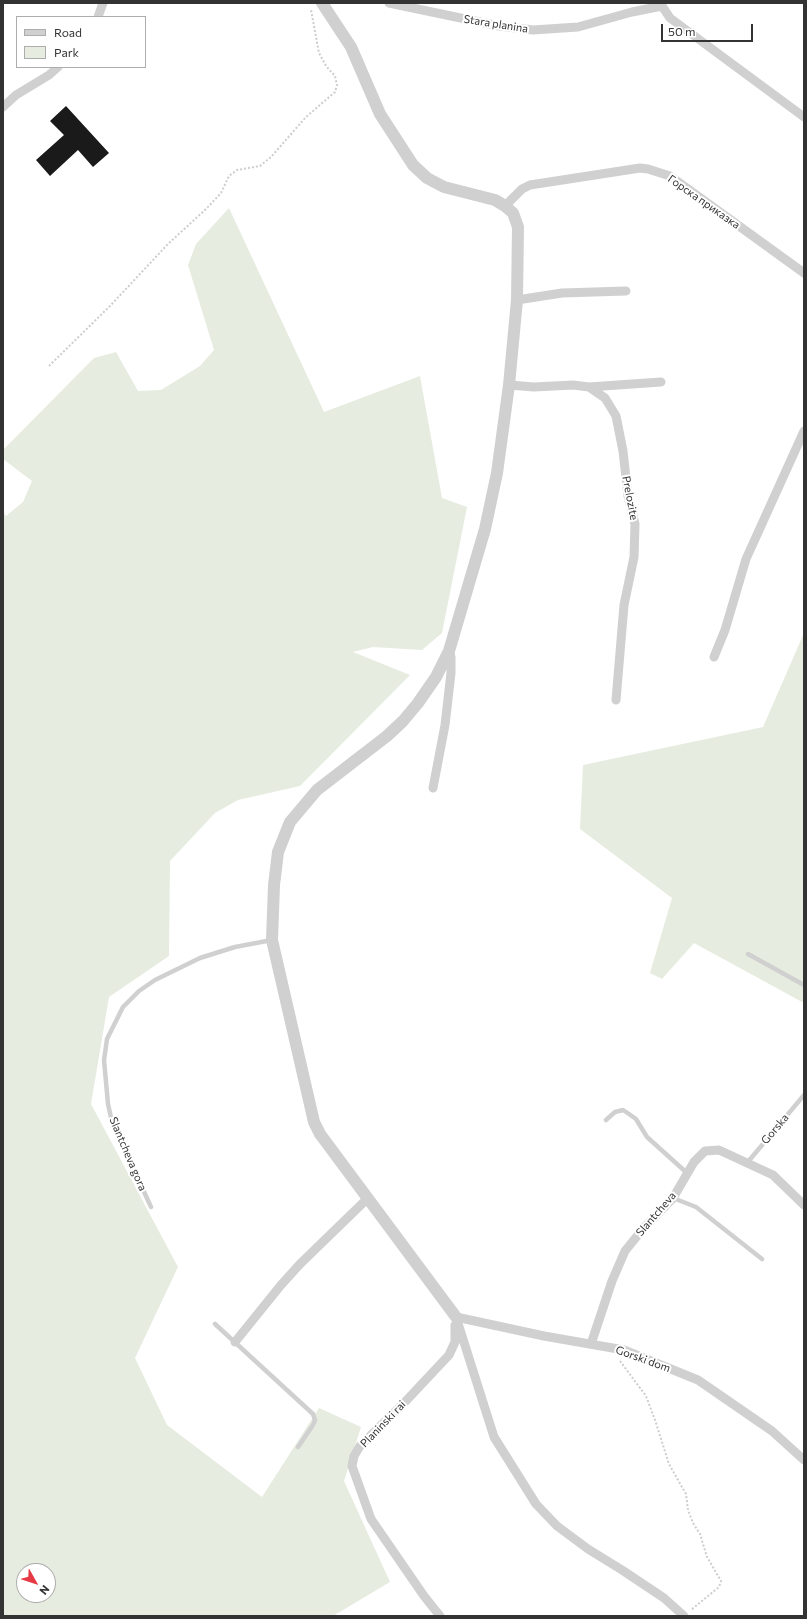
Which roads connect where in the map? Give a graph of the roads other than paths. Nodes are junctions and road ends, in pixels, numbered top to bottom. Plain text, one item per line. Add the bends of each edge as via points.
1 (103, 3) edge
2 (322, 3) edge
3 (389, 3) edge
4 (662, 4) edge
5 (98, 16) edge
6 (57, 68) edge
7 (3, 107) edge
8 (804, 117) edge
9 (505, 206) junction
10 (804, 273) edge
11 (626, 291) dead end
12 (517, 300) junction
13 (661, 382) dead end
14 (509, 385) junction
15 (589, 387) junction
16 (804, 431) edge
17 (448, 651) junction
18 (714, 657) dead end
19 (616, 700) dead end
20 (433, 788) dead end
21 (272, 940) junction
22 (748, 954) dead end
23 (804, 985) edge
24 (804, 1095) edge
25 (606, 1120) dead end
26 (747, 1163) junction
27 (687, 1173) junction
28 (368, 1198) junction
29 (673, 1198) junction
30 (804, 1204) edge
31 (151, 1207) dead end
32 (762, 1259) dead end
33 (456, 1317) junction
34 (215, 1324) dead end
35 (235, 1342) junction
36 (591, 1344) junction
37 (298, 1447) dead end
38 (804, 1460) edge
39 (687, 1614) edge
40 (440, 1616) edge

1 - 5 street
2 - 9 street via 350,47 380,114 414,165 427,178 444,187 495,200
3 - 4 street, Stara planina via 499,26 533,30 578,27
4 - 8 street, Stara planina via 670,18
6 - 7 street via 16,95
9 - 10 street, Горска приказка via 522,189 530,185 640,168 648,169 670,176
9 - 12 street via 513,213 518,226
11 - 12 street via 562,293
12 - 14 street
13 - 15 street
14 - 15 street
14 - 17 street via 497,473 486,522
15 - 19 street, Prelozite via 605,398 616,416 628,496 635,524 634,557 624,605
16 - 18 street via 746,559
17 - 20 street via 451,657 451,673 445,725
17 - 21 street via 436,677 403,721 317,790 290,822 278,852
21 - 28 street via 314,1122 320,1134
21 - 31 lane, Slantcheva gora via 235,947 200,958 155,980 139,990 123,1007 108,1040 104,1060 111,1116
22 - 23 lane
24 - 26 lane, Gorska
25 - 27 lane via 615,1112 623,1110 636,1119 647,1137
26 - 27 street, Slantcheva via 719,1150 705,1152
26 - 30 street, Slantcheva via 773,1175
27 - 29 street, Slantcheva
28 - 33 street
28 - 35 street via 296,1269
29 - 32 lane via 696,1207
29 - 36 street, Slantcheva via 625,1251
33 - 36 street, Gorski dom
33 - 39 street via 494,1437 536,1504 558,1526 588,1549
33 - 40 street, Planinski rai via 455,1342 449,1355 360,1446 352,1466 371,1519
34 - 35 lane
35 - 37 lane via 313,1414 313,1425
36 - 38 street, Gorski dom via 624,1350 698,1380 772,1431

